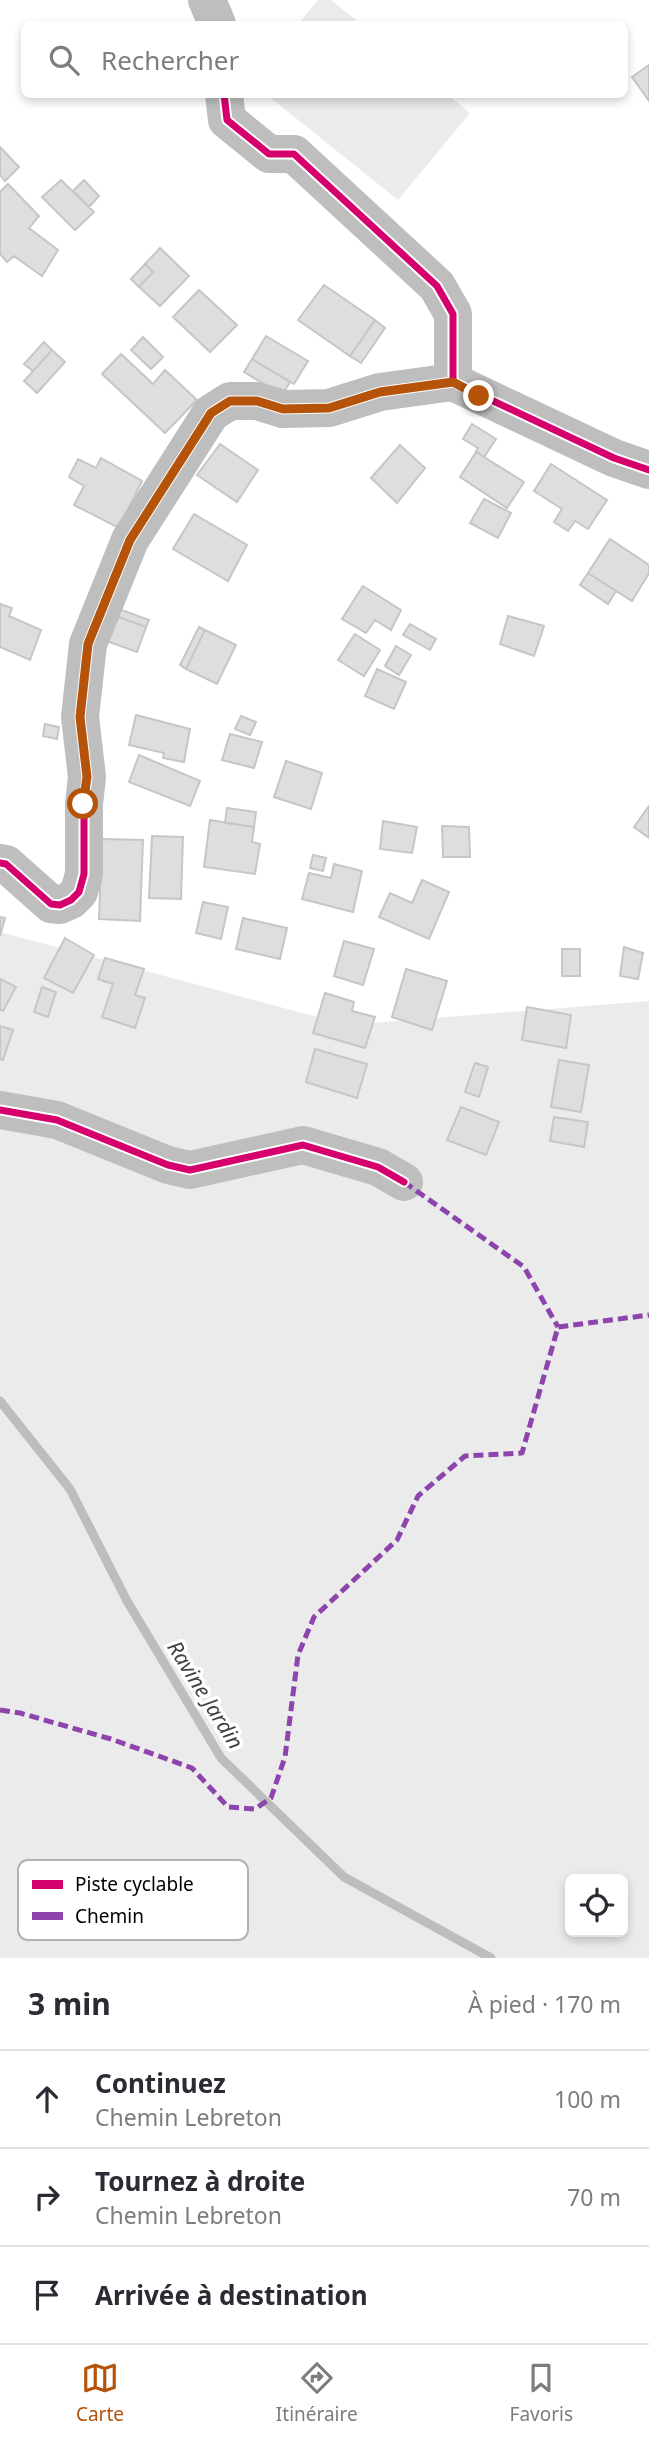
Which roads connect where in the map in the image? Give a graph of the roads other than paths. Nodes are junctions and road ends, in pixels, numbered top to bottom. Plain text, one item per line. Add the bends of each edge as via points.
1 (207, 0) edge
2 (216, 21) edge
3 (225, 98) edge
4 (453, 382) junction
5 (649, 470) edge
6 (0, 863) edge
7 (0, 1110) edge
8 (404, 1182) dead end

1 - 2 street
3 - 4 street via 227,120 269,154 294,154 437,286 453,314
4 - 5 street
4 - 6 street via 380,392 329,408 283,409 257,401 230,401 211,413 130,540 88,644 80,717 87,777 84,874 79,892 60,905 51,904
7 - 8 street via 57,1120 190,1170 303,1145 379,1167

